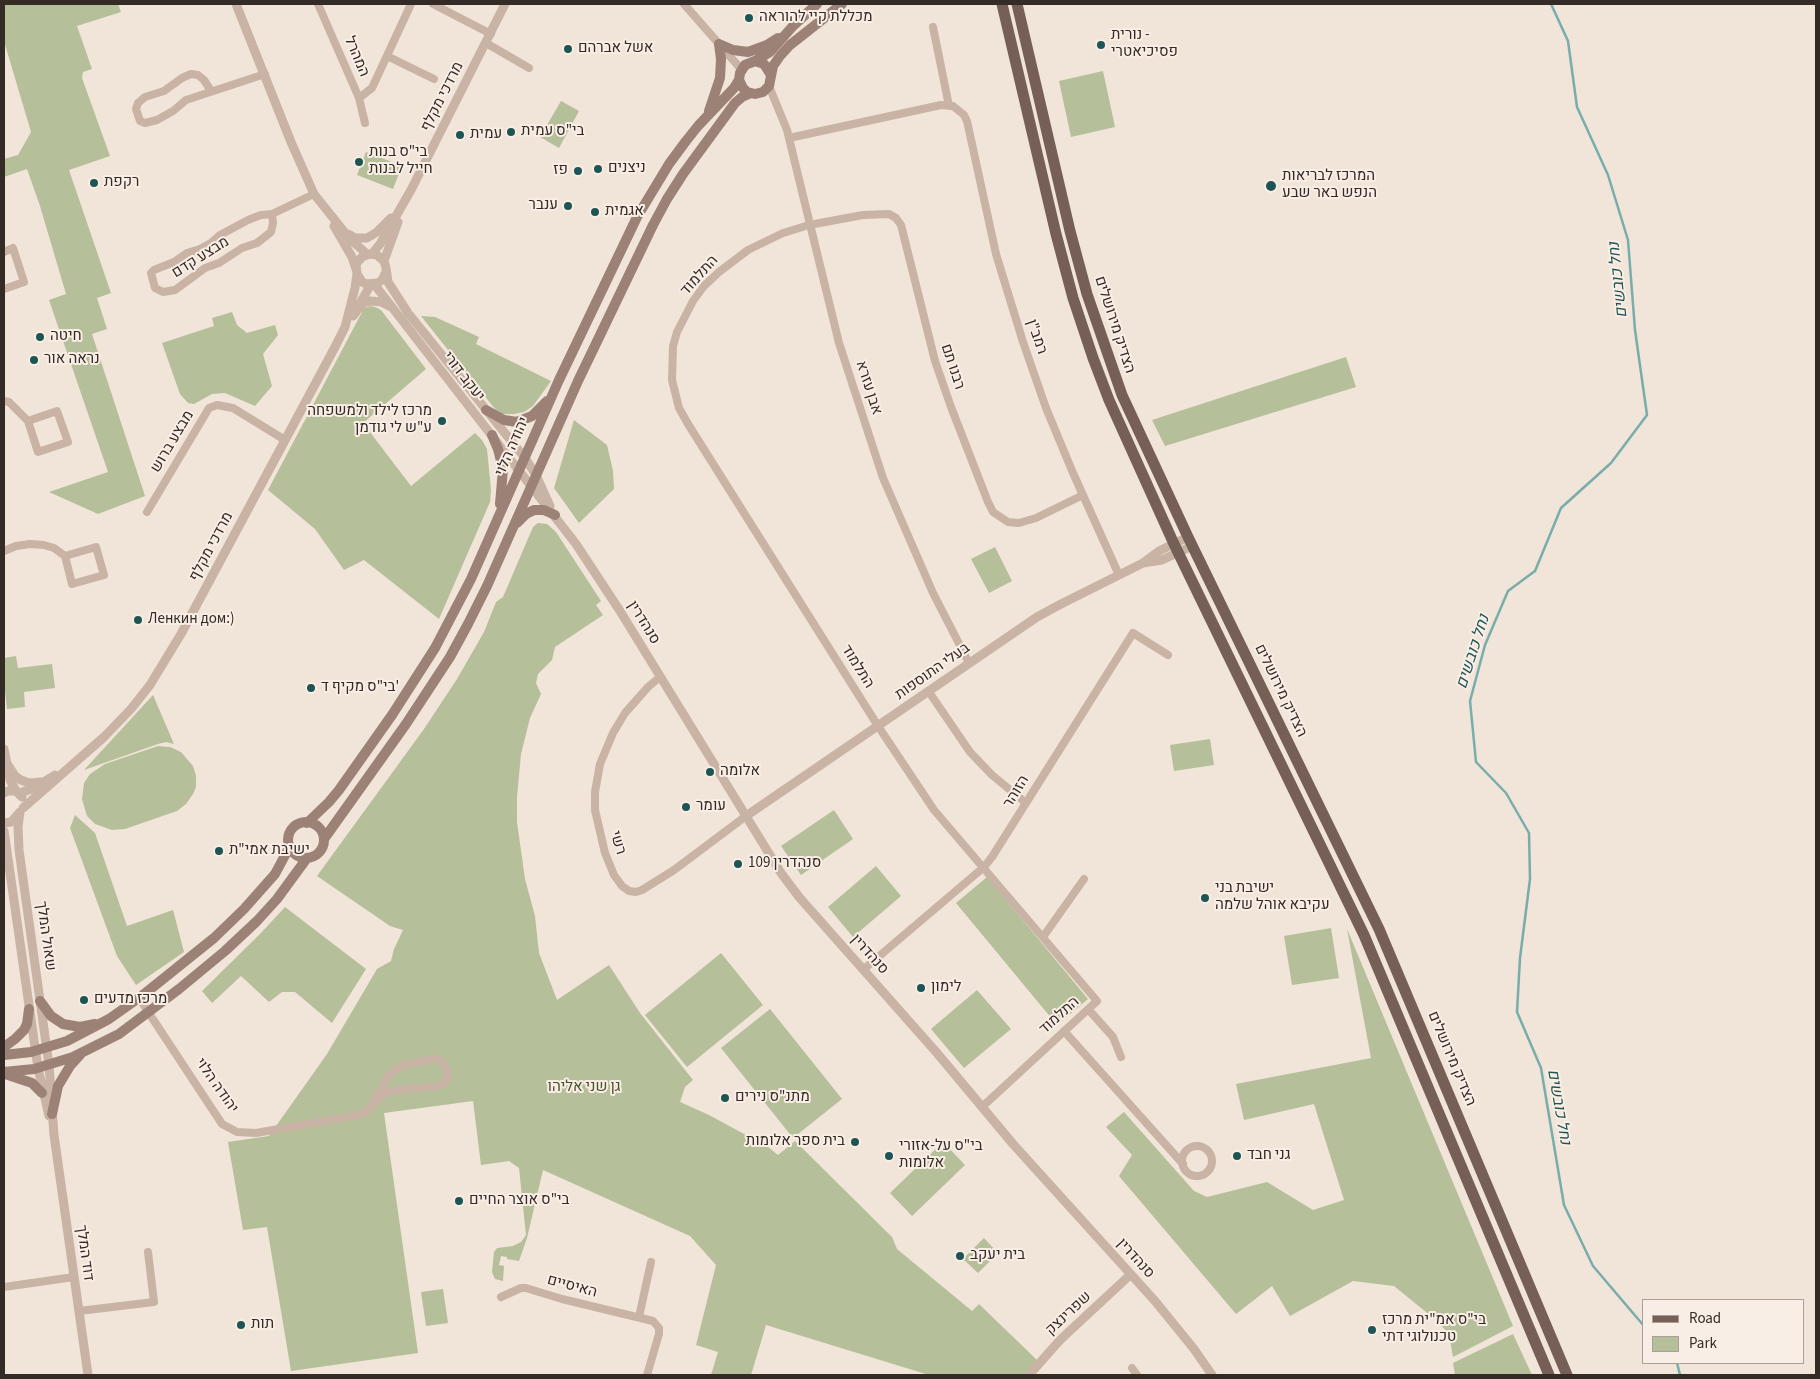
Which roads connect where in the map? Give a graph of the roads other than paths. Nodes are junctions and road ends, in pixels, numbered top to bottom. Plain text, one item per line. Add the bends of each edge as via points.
1 (236, 4) edge
2 (318, 4) edge
3 (411, 4) edge
4 (433, 4) edge
5 (505, 4) edge
6 (684, 4) edge
7 (816, 4) edge
8 (842, 4) edge
9 (1002, 4) edge
10 (1016, 4) edge
11 (933, 27) dead end
12 (791, 29) junction
13 (491, 34) junction
14 (486, 43) junction
15 (719, 44) junction
16 (387, 56) junction
17 (755, 62) junction
18 (529, 68) dead end
19 (264, 74) junction
20 (740, 74) junction
21 (771, 75) junction
22 (434, 79) dead end
23 (769, 86) junction
24 (211, 91) junction
25 (753, 94) junction
26 (358, 98) junction
27 (949, 106) junction
28 (779, 108) junction
29 (706, 117) junction
30 (365, 123) dead end
31 (789, 138) junction
32 (314, 194) junction
33 (405, 202) junction
34 (326, 210) junction
35 (398, 211) junction
36 (272, 214) junction
37 (335, 218) junction
38 (809, 225) junction
39 (4, 252) edge
40 (369, 254) junction
41 (384, 261) junction
42 (356, 272) junction
43 (386, 272) junction
44 (372, 284) junction
45 (4, 289) edge
46 (394, 308) junction
47 (353, 316) junction
48 (345, 327) junction
49 (554, 392) junction
50 (4, 401) edge
51 (486, 410) junction
52 (28, 421) junction
53 (492, 435) junction
54 (286, 440) junction
55 (525, 458) junction
56 (519, 470) junction
57 (536, 475) junction
58 (531, 487) junction
59 (1083, 495) junction
60 (147, 512) dead end
61 (555, 516) junction
62 (498, 519) junction
63 (513, 527) junction
64 (1190, 542) junction
65 (1176, 548) junction
66 (4, 551) edge
67 (65, 556) junction
68 (1120, 575) junction
69 (1168, 656) dead end
70 (969, 662) junction
71 (660, 677) junction
72 (929, 692) junction
73 (878, 726) junction
74 (4, 749) edge
75 (6, 762) junction
76 (76, 762) junction
77 (46, 781) junction
78 (17, 792) junction
79 (4, 793) edge
80 (1026, 803) junction
81 (22, 810) junction
82 (746, 816) junction
83 (4, 823) edge
84 (307, 823) junction
85 (4, 831) edge
86 (324, 839) junction
87 (290, 846) junction
88 (4, 848) edge
89 (307, 858) junction
90 (8, 860) junction
91 (984, 867) junction
92 (1084, 879) dead end
93 (1043, 937) junction
94 (864, 969) junction
95 (138, 998) junction
96 (40, 1002) junction
97 (1088, 1008) junction
98 (29, 1009) junction
99 (148, 1013) junction
100 (105, 1021) junction
101 (1064, 1030) junction
102 (4, 1047) edge
103 (46, 1048) junction
104 (35, 1050) junction
105 (82, 1053) junction
106 (4, 1055) edge
107 (1121, 1057) dead end
108 (49, 1065) junction
109 (38, 1068) junction
110 (4, 1073) edge
111 (42, 1093) junction
112 (371, 1107) junction
113 (982, 1107) junction
114 (52, 1114) junction
115 (54, 1135) junction
116 (1182, 1164) dead end
117 (148, 1252) dead end
118 (651, 1262) dead end
119 (1130, 1275) junction
120 (74, 1277) junction
121 (4, 1287) edge
122 (501, 1297) dead end
123 (78, 1311) junction
124 (639, 1317) junction
125 (1132, 1368) dead end
126 (88, 1375) edge
127 (647, 1375) edge
128 (1029, 1375) edge
129 (1137, 1375) edge
130 (1212, 1375) edge
131 (1549, 1375) edge
132 (1567, 1375) edge

1 - 19 street
2 - 26 street, המהרל
3 - 16 street
4 - 13 street
5 - 13 street, מרדכי מקלף
6 - 15 street
7 - 12 main road
8 - 21 main road via 790,45 776,60
9 - 65 main road, הצדיק מירושלים via 1056,234 1084,332 1109,400
10 - 64 main road, הצדיק מירושלים via 1070,231 1095,319 1122,395
11 - 27 street
12 - 15 main road via 768,45 748,52
12 - 17 main road via 770,52
13 - 14 street, מרדכי מקלף
14 - 18 street
14 - 33 street, מרדכי מקלף
15 - 20 street
15 - 29 main road via 720,78
16 - 22 street
16 - 26 street via 372,88
17 - 20 main road via 750,62
17 - 21 main road via 764,64
19 - 24 street
19 - 32 street
20 - 25 main road via 743,88
20 - 29 main road, יהודה הלוי via 734,88
21 - 23 main road
23 - 25 main road via 763,92
23 - 28 street, אבן עזרא
24 - 24 street via 186,100 157,120 140,121 136,108 138,103 191,74 204,80
25 - 28 street via 772,101
25 - 57 main road via 735,103 657,216
26 - 30 street, המהרל
27 - 31 street via 934,106
27 - 59 street, רמב"ן via 958,108 967,121 1006,290 1046,408
28 - 31 street, אבן עזרא
29 - 49 main road, יהודה הלוי via 669,164 637,216
31 - 38 street, אבן עזרא
32 - 34 street
32 - 36 street, מבצע קדם
33 - 35 street, מרדכי מקלף
33 - 41 street, מרדכי מקלף
34 - 37 street
34 - 42 street via 352,257
35 - 37 street via 367,238 355,238
35 - 40 street, מרדכי מקלף via 380,244
36 - 36 street, מבצע קדם via 248,220 200,249 154,270 151,273 155,288 164,292 175,290 205,268 257,243 271,232
37 - 40 street via 356,246
38 - 59 street, רבנו תם via 872,213 889,214 901,225 935,361 994,512 1008,522 1019,523
38 - 70 street, אבן עזרא via 839,343 883,478 932,593
38 - 73 street, התלמוד via 748,250 704,286 677,332 673,346 672,380 679,408 688,424
39 - 45 street via 13,248 24,282
40 - 41 street
40 - 42 street via 359,260
41 - 43 street
42 - 44 street via 362,282
42 - 48 street, מרדכי מקלף
43 - 44 street via 382,280
43 - 51 street, יעקב דורי via 388,282 408,313
44 - 46 street, יעקב דורי
44 - 47 street, מרדכי מקלף
46 - 47 street via 370,301 363,303
46 - 53 street, יעקב דורי
47 - 48 street, מרדכי מקלף
48 - 54 street, מרדכי מקלף
49 - 51 main road via 536,413 524,420 511,422
49 - 55 main road, יהודה הלוי
50 - 52 street
51 - 55 street, יעקב דורי
52 - 52 street via 38,452 68,442 57,411
53 - 56 street, יעקב דורי
53 - 62 main road via 503,469
54 - 60 street, מבצע ברוש via 233,408 217,405 209,408
54 - 76 street, מרדכי מקלף via 150,686 118,723
55 - 56 main road, יהודה הלוי
55 - 57 street, יעקב דורי
56 - 58 street, יעקב דורי
56 - 62 main road, יהודה הלוי
57 - 58 main road
57 - 61 street, סנהדרין
58 - 61 street, סנהדרין
58 - 63 main road
59 - 68 street, רמב"ן
61 - 63 main road via 544,510 534,510
61 - 71 street, סנהדרין via 620,611
62 - 84 main road, יהודה הלוי via 435,648 339,790
63 - 86 main road via 450,657
64 - 65 street, בעלי התוספות
64 - 132 main road, הצדיק מירושלים via 1379,929
65 - 68 street, בעלי התוספות via 1159,551 1143,564
65 - 131 main road, הצדיק מירושלים via 1364,935
66 - 67 street via 16,546 44,545
67 - 67 street via 72,584 104,575 96,547
68 - 70 street, בעלי התוספות via 1037,618
69 - 80 street, הזוהר via 1133,633
70 - 72 street, בעלי התוספות
71 - 82 street, סנהדרין
71 - 82 street, רשי via 625,713 613,733 598,772 595,810 614,875 629,891 642,890
72 - 73 street, בעלי התוספות
72 - 80 street via 962,743
73 - 82 street, בעלי התוספות
73 - 91 street, התלמוד via 934,810
74 - 75 street
75 - 77 street via 21,780
75 - 78 street
76 - 77 street, מרדכי מקלף
76 - 81 street, מרדכי מקלף
77 - 78 street, מרדכי מקלף via 32,789
78 - 79 street, מרדכי מקלף
78 - 81 street, שאול המלך via 24,800
80 - 91 street, הזוהר
81 - 83 street, מרדכי מקלף via 11,822
81 - 96 street, שאול המלך via 18,850
82 - 94 street, סנהדרין via 799,897
84 - 86 main road via 318,827
84 - 87 main road via 292,830
85 - 90 street, שאול המלך
86 - 89 main road via 320,852
87 - 89 main road via 296,855
87 - 95 main road via 275,874 244,909 214,938
88 - 90 street
89 - 99 main road via 256,921 225,951
90 - 98 street, שאול המלך
91 - 93 street, התלמוד
91 - 94 street, הזוהר
92 - 93 street
93 - 97 street, התלמוד via 1096,1001
94 - 113 street, סנהדרין
95 - 99 street, יהודה הלוי
95 - 100 main road
96 - 100 main road via 50,1016 63,1024 80,1027
96 - 103 street, שאול המלך
97 - 101 street, התלמוד
97 - 107 street via 1113,1037
98 - 102 main road via 24,1030
98 - 104 street, שאול המלך
99 - 105 main road via 119,1034
99 - 112 street, יהודה הלוי via 222,1124 231,1130 250,1133 297,1126 354,1116
100 - 103 main road
101 - 113 street, התלמוד
101 - 116 street
103 - 104 main road
103 - 108 street, שאול המלך
104 - 106 main road
104 - 109 street, שאול המלך
105 - 108 main road
105 - 114 main road via 62,1078
108 - 109 main road
108 - 114 street, דוד המלך
109 - 110 main road
109 - 111 street, דוד המלך
110 - 111 main road via 32,1083
111 - 115 street, דוד המלך
112 - 112 street, יהודה הלוי via 390,1091 443,1084 447,1079 445,1065 434,1059 400,1066 388,1076
113 - 119 street, סנהדרין
114 - 115 street, דוד המלך
115 - 120 street, דוד המלך
117 - 123 street via 154,1302
118 - 124 street
119 - 128 street, שפרינצק via 1060,1340
119 - 130 street, סנהדרין via 1194,1348
120 - 121 street
120 - 123 street, דוד המלך
122 - 124 street, האיסיים via 526,1288
123 - 126 street, דוד המלך
124 - 127 street, האיסיים via 654,1321 659,1328
125 - 129 street

